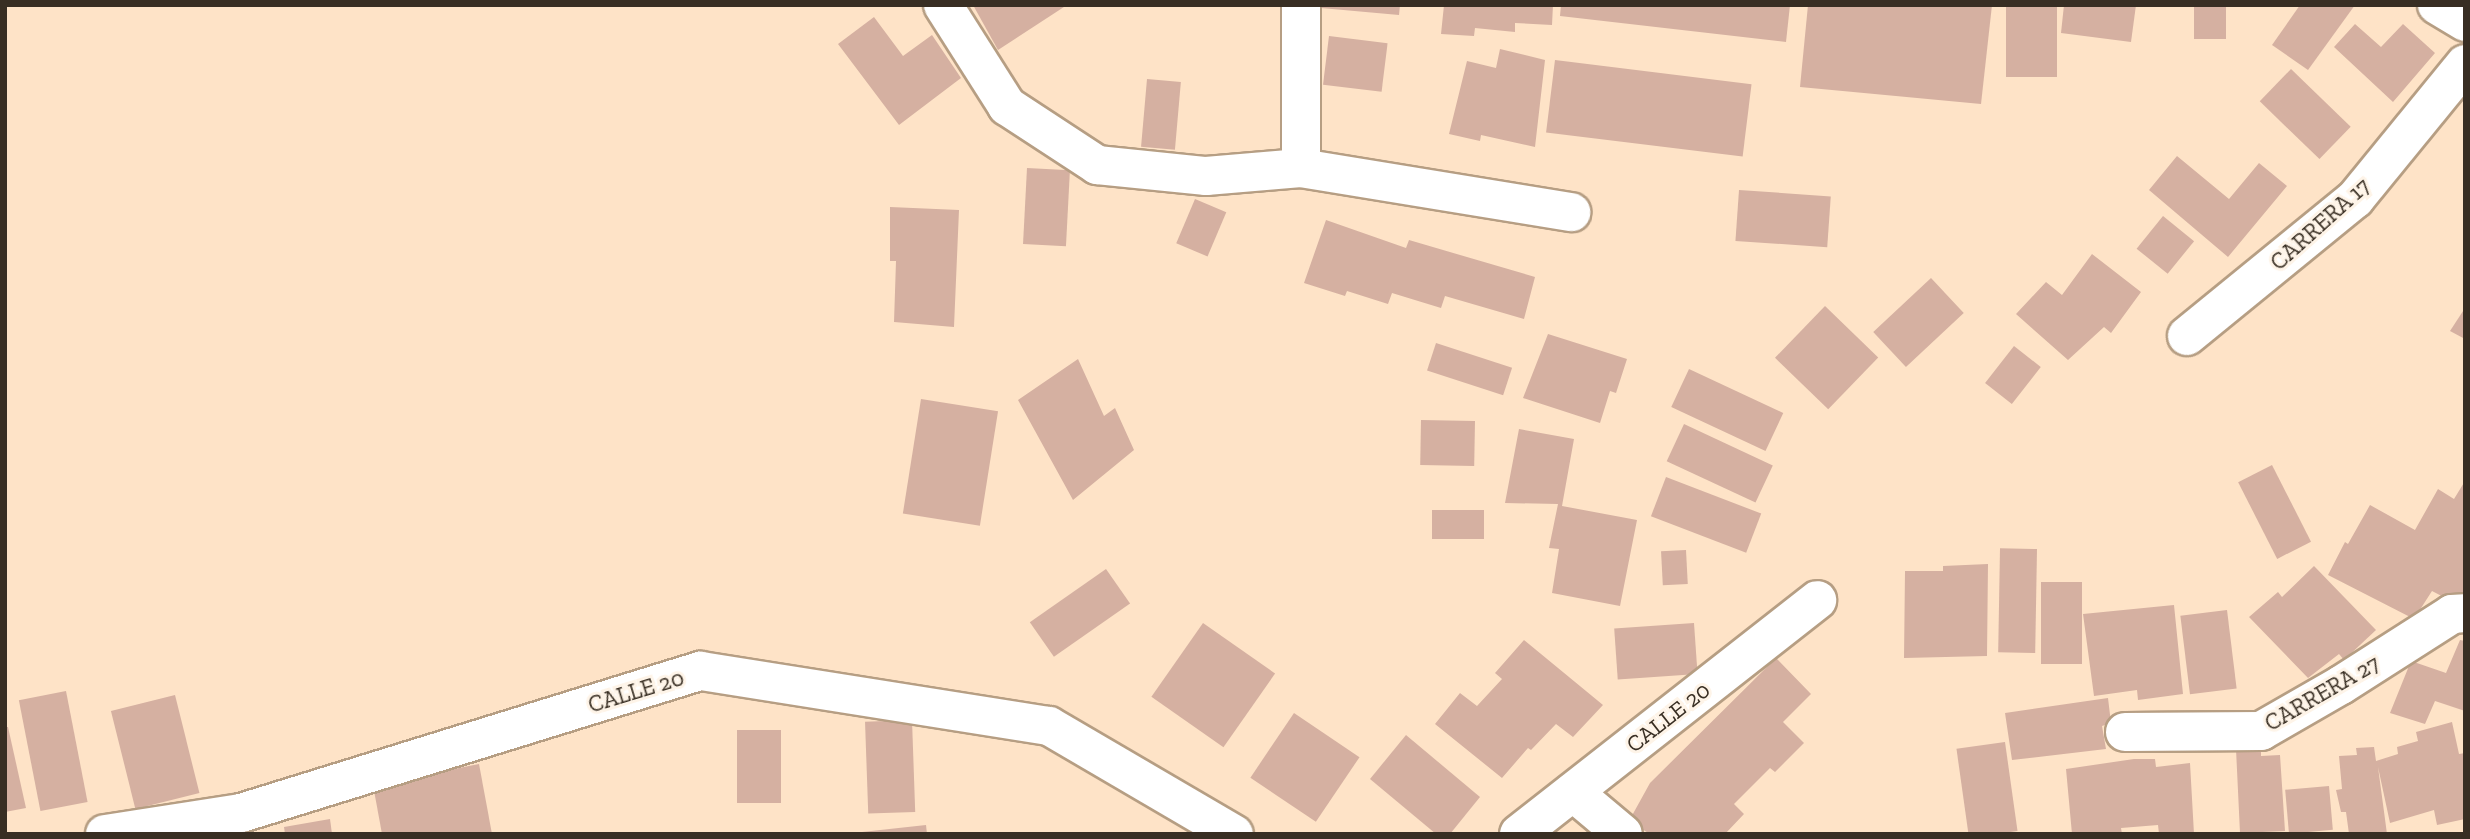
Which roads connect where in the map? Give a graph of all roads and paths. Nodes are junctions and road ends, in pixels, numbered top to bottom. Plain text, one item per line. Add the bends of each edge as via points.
1 (943, 5) edge
2 (1301, 5) edge
3 (2437, 5) edge
4 (2465, 22) edge
5 (2465, 64) edge
6 (1301, 168) junction
7 (1571, 212) dead end
8 (2186, 336) dead end
9 (1817, 600) dead end
10 (2465, 613) edge
11 (2125, 732) dead end
12 (1573, 792) junction
13 (105, 834) edge
14 (1234, 834) edge
15 (1519, 834) edge
16 (1623, 834) edge

1 - 6 street via 1007,106 1097,166 1206,176
2 - 6 street
3 - 4 street
5 - 8 street, CARRERA 17 via 2355,199
6 - 7 street
9 - 12 street, CALLE 20
10 - 11 street, CARRERA 27 via 2452,614 2260,731
12 - 15 street, CALLE 20
12 - 16 street
13 - 14 street, CALLE 20 via 241,813 701,671 1049,726

